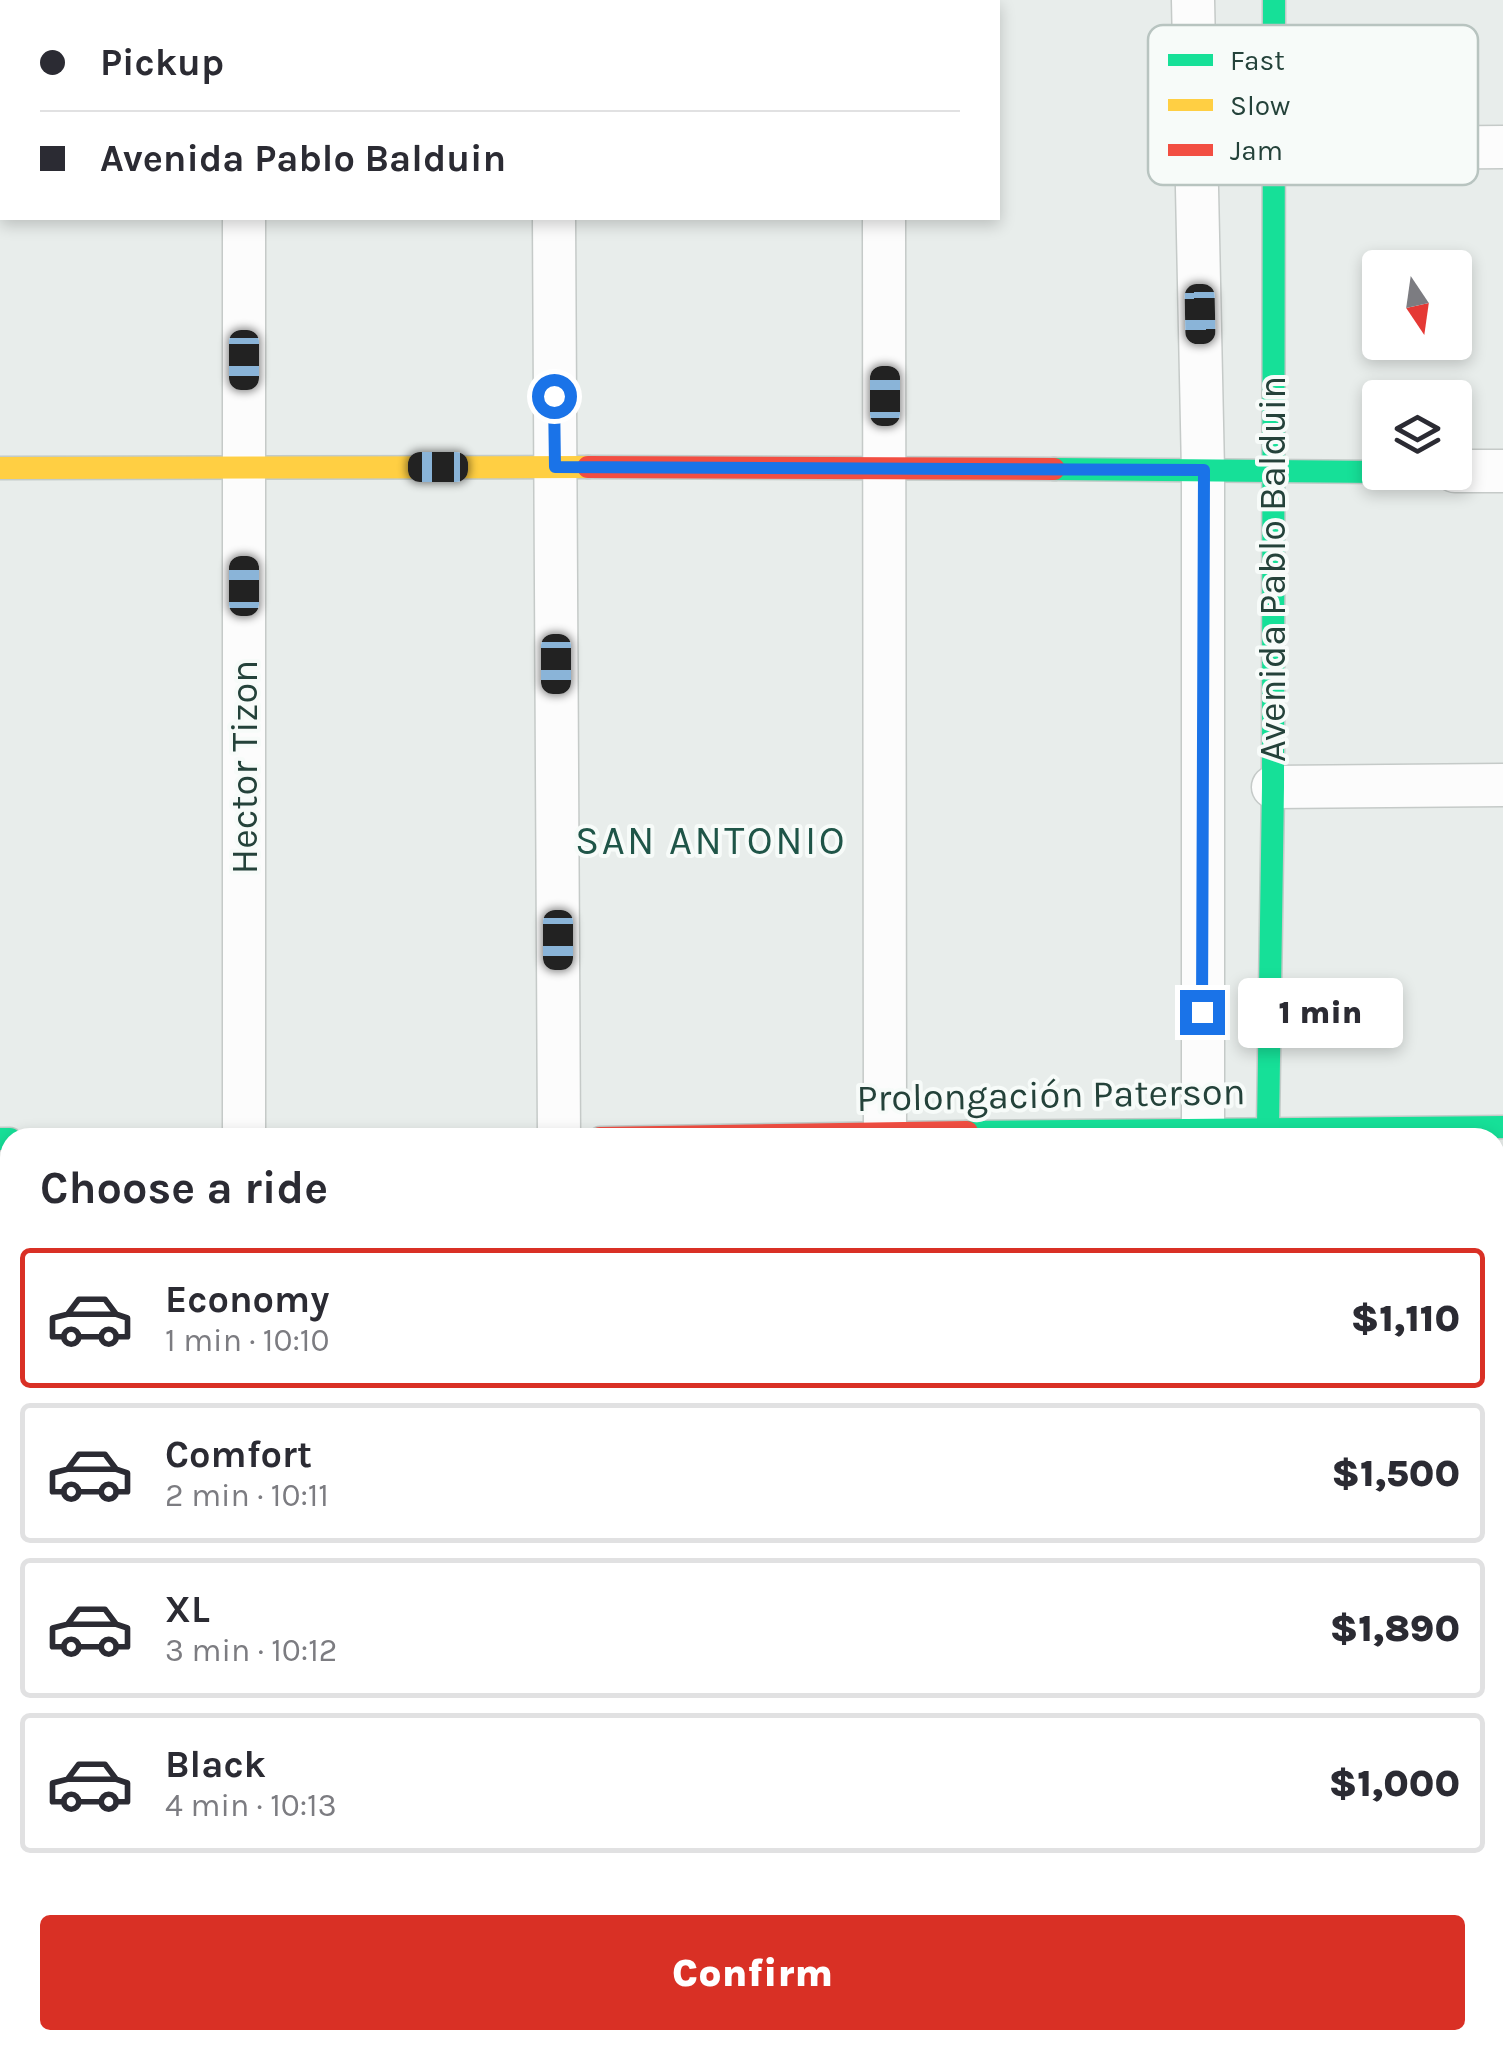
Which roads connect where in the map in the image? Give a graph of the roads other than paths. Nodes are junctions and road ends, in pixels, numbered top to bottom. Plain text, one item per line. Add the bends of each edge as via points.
1 (1193, 0) edge
2 (1194, 25) edge
3 (1478, 148) edge
4 (1503, 148) edge
5 (1197, 185) edge
6 (1274, 185) edge
7 (244, 220) edge
8 (554, 220) edge
9 (884, 220) edge
10 (555, 467) junction
11 (886, 467) junction
12 (0, 468) edge
13 (244, 468) junction
14 (1204, 470) junction
15 (1472, 471) edge
16 (1503, 471) edge
17 (1271, 472) junction
18 (1362, 472) edge
19 (1503, 785) edge
20 (1273, 787) junction
21 (1503, 1127) edge
22 (244, 1128) edge
23 (558, 1128) edge
24 (885, 1128) edge
25 (1202, 1128) edge
26 (1270, 1128) edge
27 (1456, 1128) edge

1 - 2 street, Avenida Pablo Balduin
3 - 4 street
5 - 14 street, Avenida Pablo Balduin
6 - 17 street, Avenida Pablo Balduin
7 - 13 street, Hector Tizon
8 - 10 street
9 - 11 street
10 - 11 street
10 - 13 street
10 - 23 street
11 - 14 street
11 - 24 street
12 - 13 street
13 - 22 street, Hector Tizon
14 - 17 street
14 - 25 street, Avenida Pablo Balduin
15 - 16 street
17 - 18 street
17 - 20 street, Avenida Pablo Balduin
19 - 20 street
20 - 26 street, Avenida Pablo Balduin
21 - 27 street, Prolongación Paterson

